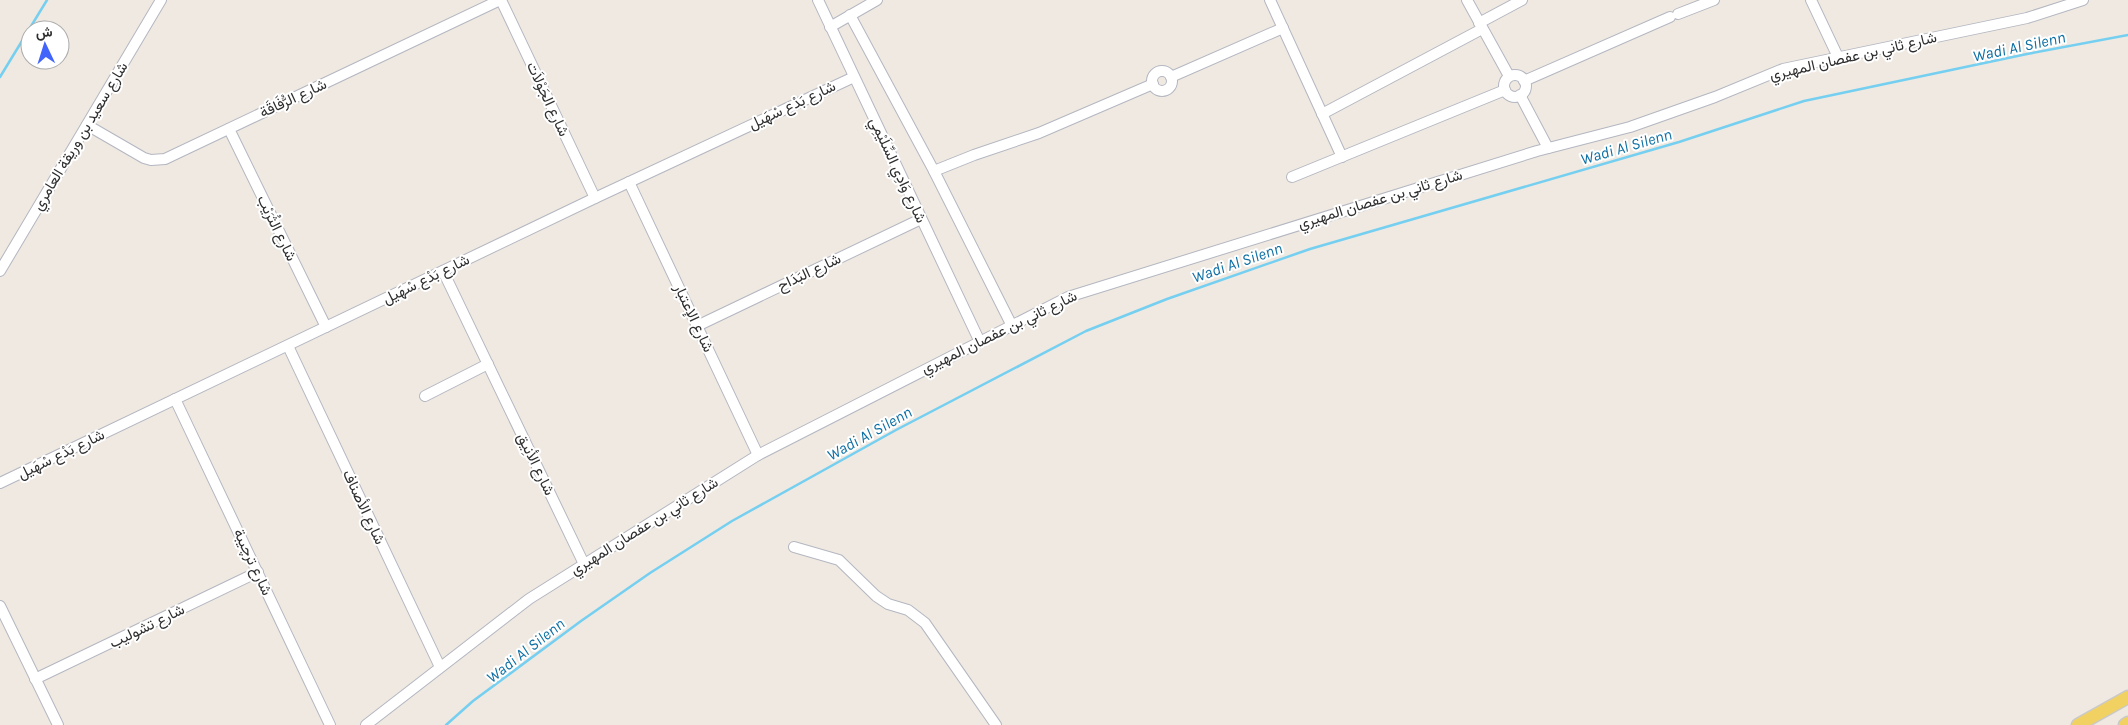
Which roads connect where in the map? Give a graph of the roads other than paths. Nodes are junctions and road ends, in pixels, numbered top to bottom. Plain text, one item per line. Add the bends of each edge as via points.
1 (161, 0) edge
2 (500, 0) edge
3 (818, 0) edge
4 (877, 0) edge
5 (1270, 0) edge
6 (1467, 0) edge
7 (1522, 0) edge
8 (1714, 0) edge
9 (1811, 0) edge
10 (2083, 0) edge
11 (850, 15) junction
12 (830, 26) junction
13 (1481, 26) junction
14 (1283, 28) junction
15 (1838, 57) junction
16 (1509, 76) junction
17 (854, 77) junction
18 (1524, 81) junction
19 (1505, 90) junction
20 (1520, 95) junction
21 (1322, 114) junction
22 (87, 125) junction
23 (229, 129) junction
24 (1548, 148) junction
25 (1342, 157) junction
26 (934, 171) junction
27 (1292, 177) dead end
28 (629, 182) junction
29 (594, 198) junction
30 (921, 219) junction
31 (0, 271) edge
32 (443, 271) junction
33 (1011, 324) junction
34 (697, 326) junction
35 (326, 327) junction
36 (979, 340) junction
37 (288, 346) junction
38 (488, 364) junction
39 (425, 396) dead end
40 (176, 399) junction
41 (758, 455) junction
42 (0, 483) edge
43 (794, 547) dead end
44 (584, 564) junction
45 (258, 572) junction
46 (0, 606) edge
47 (440, 667) junction
48 (35, 679) junction
49 (2128, 697) edge
50 (58, 725) edge
51 (330, 725) edge
52 (366, 725) edge
53 (996, 725) edge
54 (2078, 725) edge

1 - 22 street, شارع سعيد بن وريقة العامري
2 - 23 street, شارع الرُّفَاقَة
2 - 29 street, شارع الجَوْلاَت
3 - 12 street, شارع وَادِي السِّلَيْمِي
4 - 11 street
5 - 14 street
6 - 13 street
7 - 13 street
8 - 18 street
9 - 15 street
10 - 15 street, شارع ثاني بن عفصان المهيري via 2027,18
11 - 12 street
11 - 26 street
12 - 17 street, شارع وَادِي السِّلَيْمِي
13 - 16 street
13 - 21 street
14 - 21 street
14 - 26 street via 1171,77 1172,84 1164,90 1153,84 1039,133
15 - 24 street, شارع ثاني بن عفصان المهيري via 1783,68 1715,97 1630,127
16 - 18 street via 1517,75
16 - 19 street
17 - 28 street, شارع بَدْع سْهَيل
17 - 30 street, شارع وَادِي السِّلَيْمِي
18 - 20 street via 1525,90
19 - 20 street via 1512,96
19 - 25 street
20 - 24 street
21 - 25 street
22 - 23 street, شارع الرُّفَاقَة via 144,158 158,160
22 - 31 street, شارع سعيد بن وريقة العامري
23 - 35 street, شارع الثُرَيْب
24 - 33 street, شارع ثاني بن عفصان المهيري via 1100,285 1052,303
25 - 27 street
26 - 33 street
28 - 29 street, شارع بَدْع سْهَيل
28 - 34 street, شارع الإعتبار
29 - 32 street, شارع بَدْع سْهَيل
30 - 34 street, شارع البَدَاح
30 - 36 street, شارع وَادِي السِّلَيْمِي
32 - 35 street, شارع بَدْع سْهَيل
32 - 38 street, شارع الأنِيق
33 - 36 street, شارع ثاني بن عفصان المهيري
34 - 41 street, شارع الإعتبار
35 - 37 street, شارع بَدْع سْهَيل
36 - 41 street, شارع ثاني بن عفصان المهيري
37 - 40 street, شارع بَدْع سْهَيل
37 - 47 street, شارع الأصناف
38 - 39 street
38 - 44 street, شارع الأنِيق
40 - 42 street, شارع بَدْع سْهَيل
40 - 45 street, شارع ترچيبة
41 - 44 street, شارع ثاني بن عفصان المهيري
43 - 53 street via 839,560 876,596 888,604 908,610 925,623
44 - 47 street, شارع ثاني بن عفصان المهيري via 521,605
45 - 48 street, شارع تشوليب
45 - 51 street, شارع ترچيبة
46 - 48 street
47 - 52 street, شارع ثاني بن عفصان المهيري
48 - 50 street
49 - 54 main road

